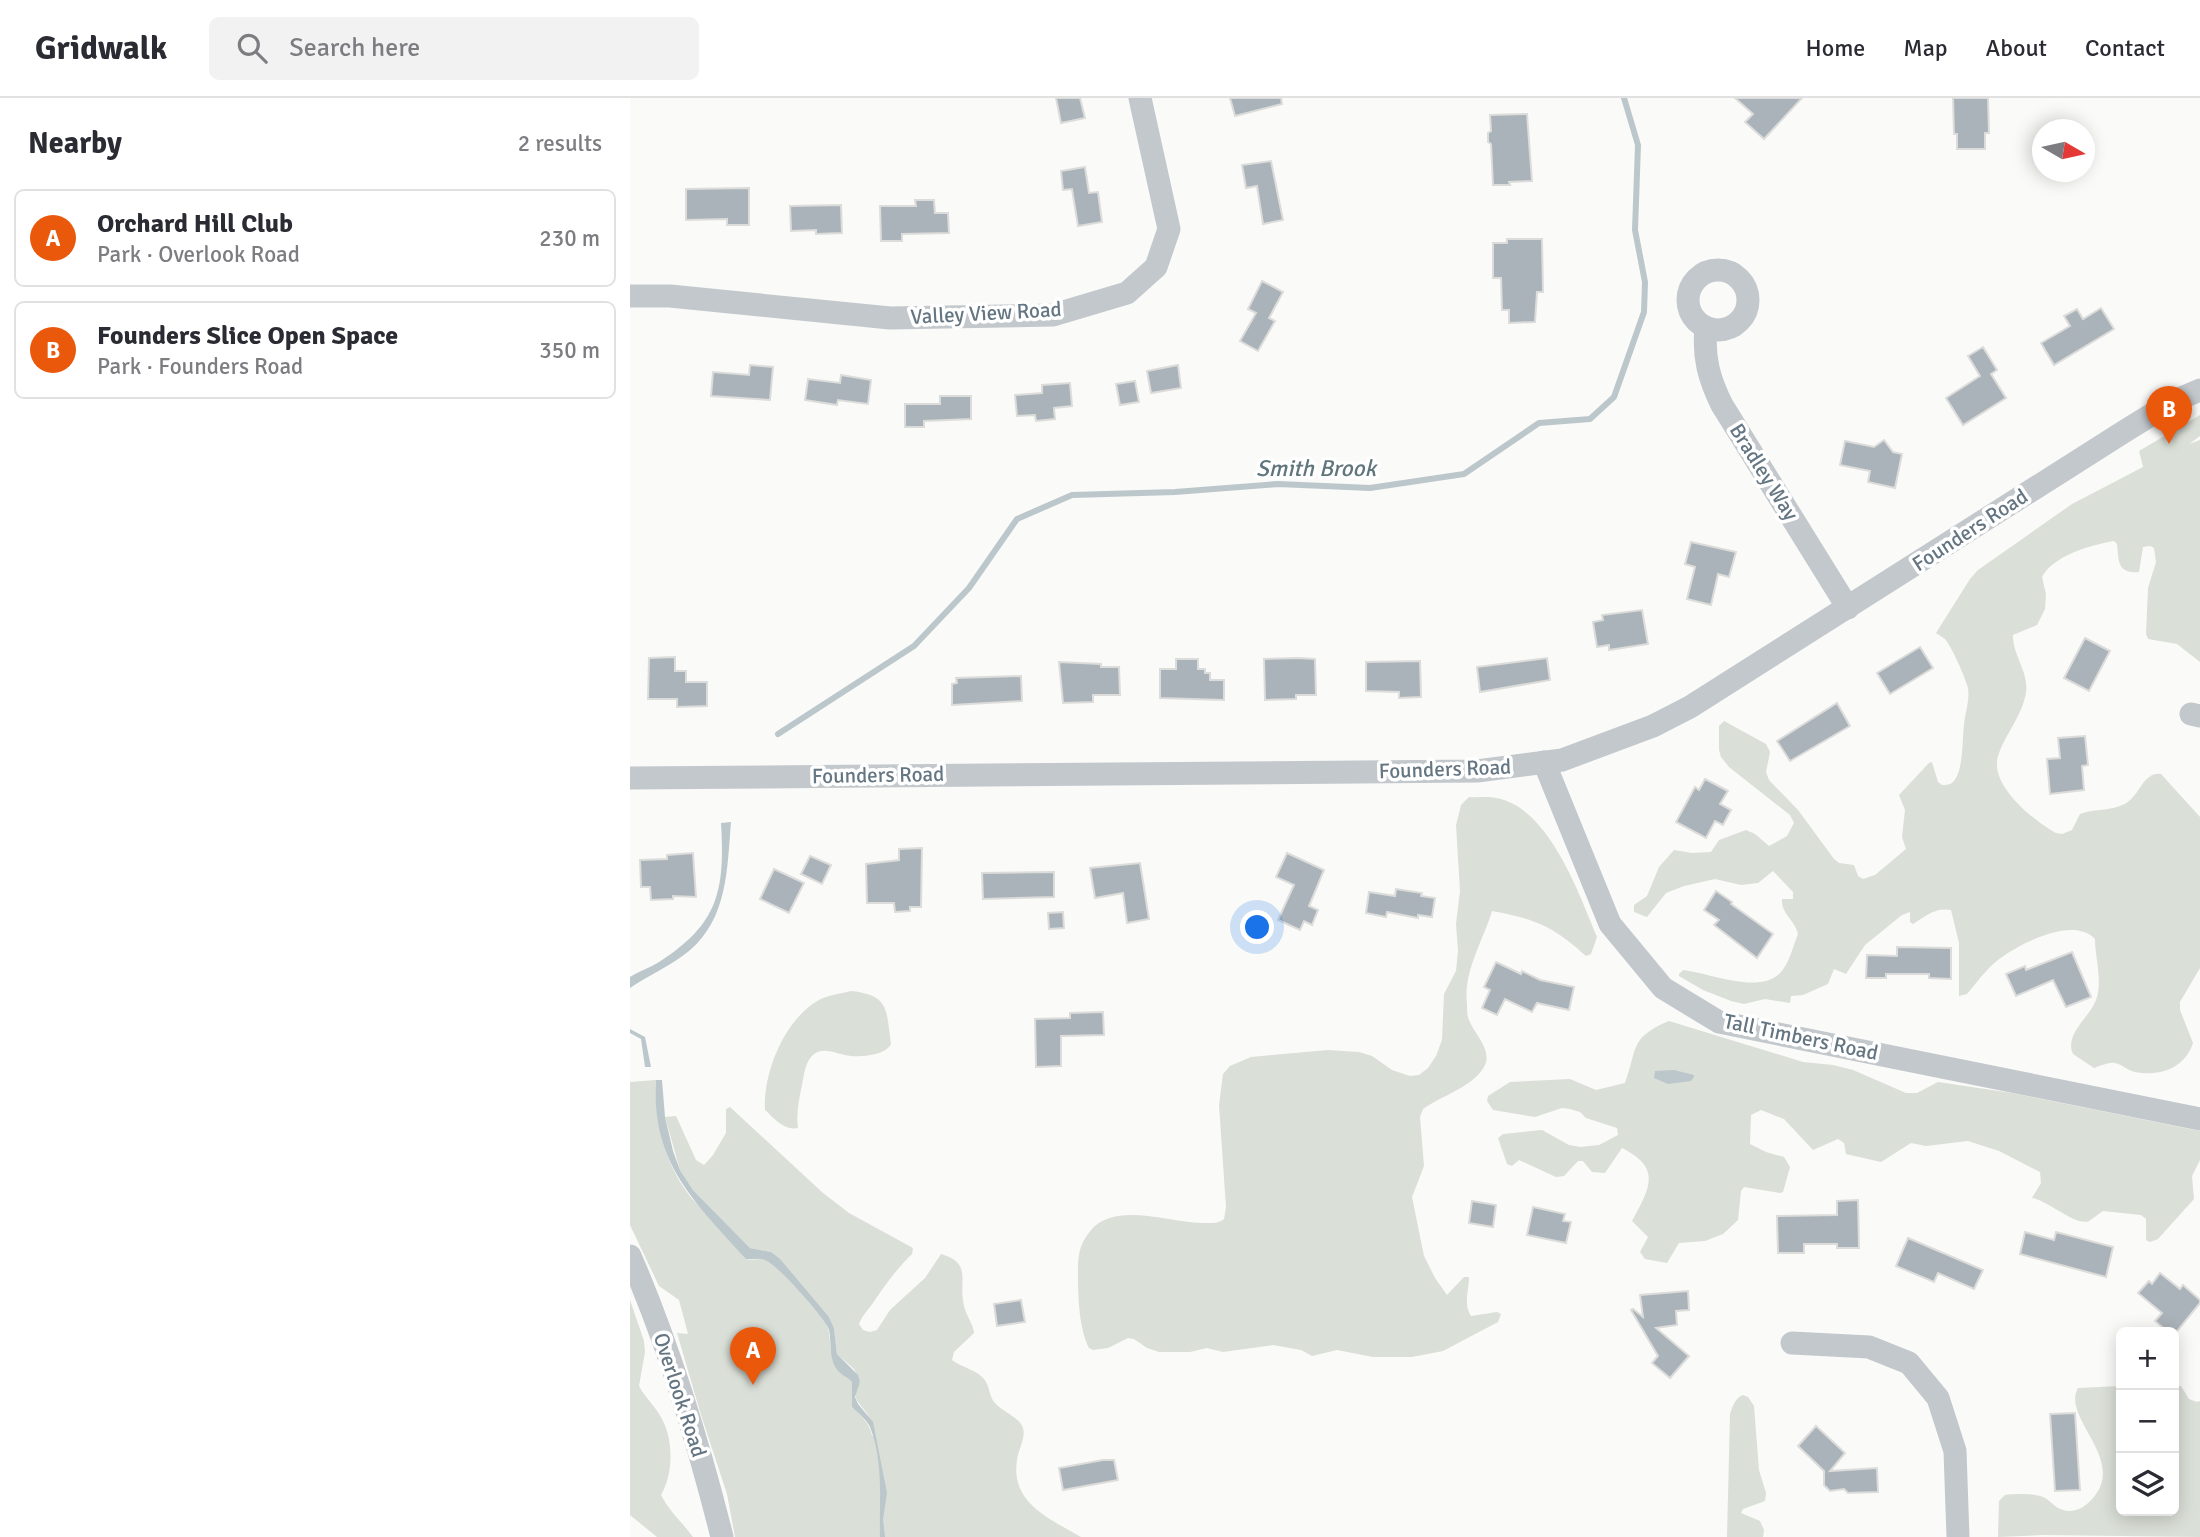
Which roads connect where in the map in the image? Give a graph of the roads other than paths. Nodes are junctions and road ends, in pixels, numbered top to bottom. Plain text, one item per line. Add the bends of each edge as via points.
1 (1140, 98) edge
2 (630, 296) edge
3 (1706, 328) dead end
4 (2200, 390) edge
5 (1848, 608) junction
6 (1544, 762) junction
7 (630, 778) edge
8 (2200, 1119) edge
9 (630, 1256) edge
10 (1792, 1343) dead end
11 (722, 1537) edge
12 (1958, 1537) edge

1 - 2 street, Valley View Road via 1168,229 1156,267 1127,293 1053,314 890,318
3 - 5 street, Bradley Way via 1705,361 1722,405
4 - 5 street, Founders Road via 2125,431
5 - 6 street, Founders Road via 1653,726 1562,760
6 - 7 street, Founders Road via 1477,771
6 - 8 street, Tall Timbers Road via 1610,924 1662,988 1719,1022
9 - 11 street, Overlook Road via 688,1415
10 - 12 street via 1869,1347 1909,1363 1937,1398 1955,1451

